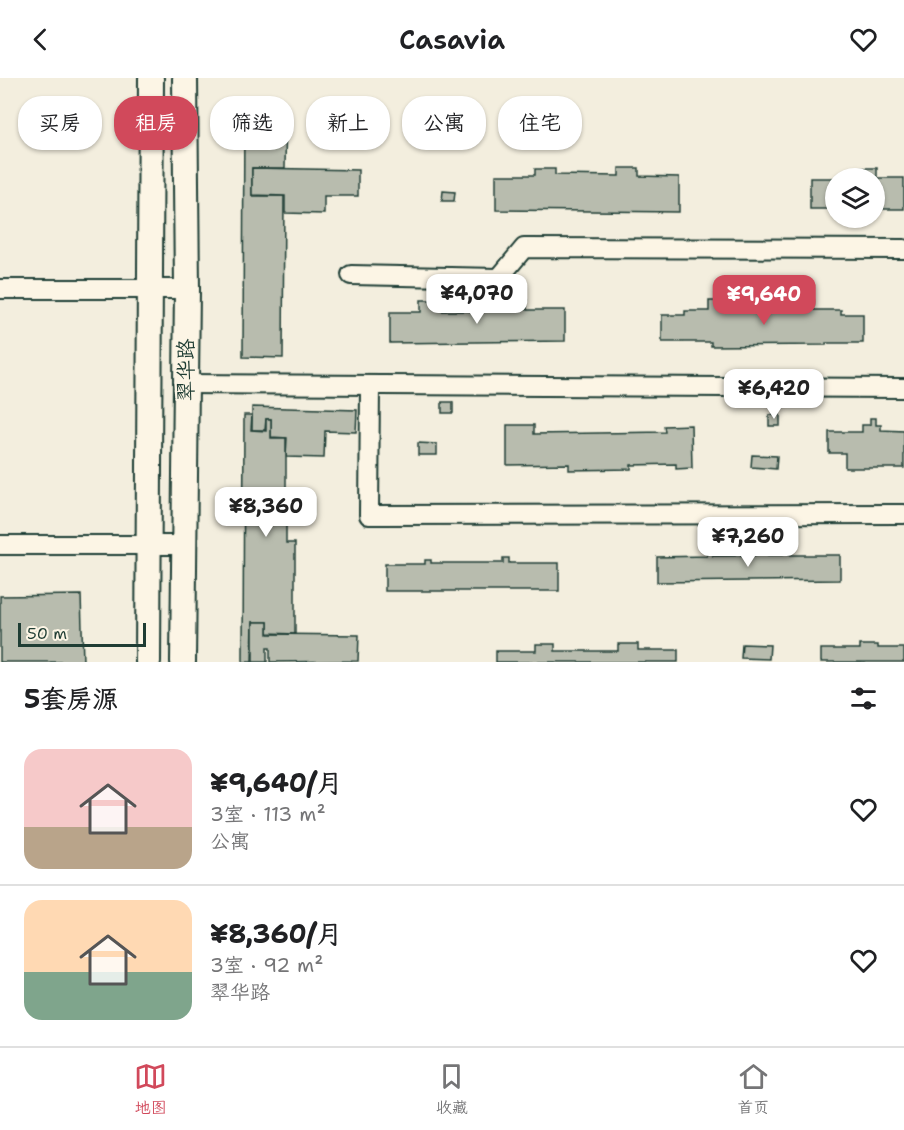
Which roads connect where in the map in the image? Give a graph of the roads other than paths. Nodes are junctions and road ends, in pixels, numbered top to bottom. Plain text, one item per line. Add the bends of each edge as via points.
1 (151, 78) edge
2 (185, 78) edge
3 (904, 249) edge
4 (351, 275) dead end
5 (0, 289) edge
6 (151, 289) junction
7 (187, 289) junction
8 (186, 384) junction
9 (370, 385) junction
10 (904, 388) edge
11 (904, 514) edge
12 (0, 544) edge
13 (149, 544) junction
14 (184, 545) junction
15 (148, 662) edge
16 (183, 662) edge

1 - 6 main road, 翠华路
2 - 7 main road, 翠华路
3 - 4 street via 524,248 499,278
5 - 6 street
6 - 7 street
6 - 13 main road, 翠华路
7 - 8 main road, 翠华路
8 - 9 street
8 - 14 main road, 翠华路
9 - 10 street
9 - 11 street via 369,514
12 - 13 street
13 - 14 street
13 - 15 main road, 翠华路
14 - 16 main road, 翠华路

